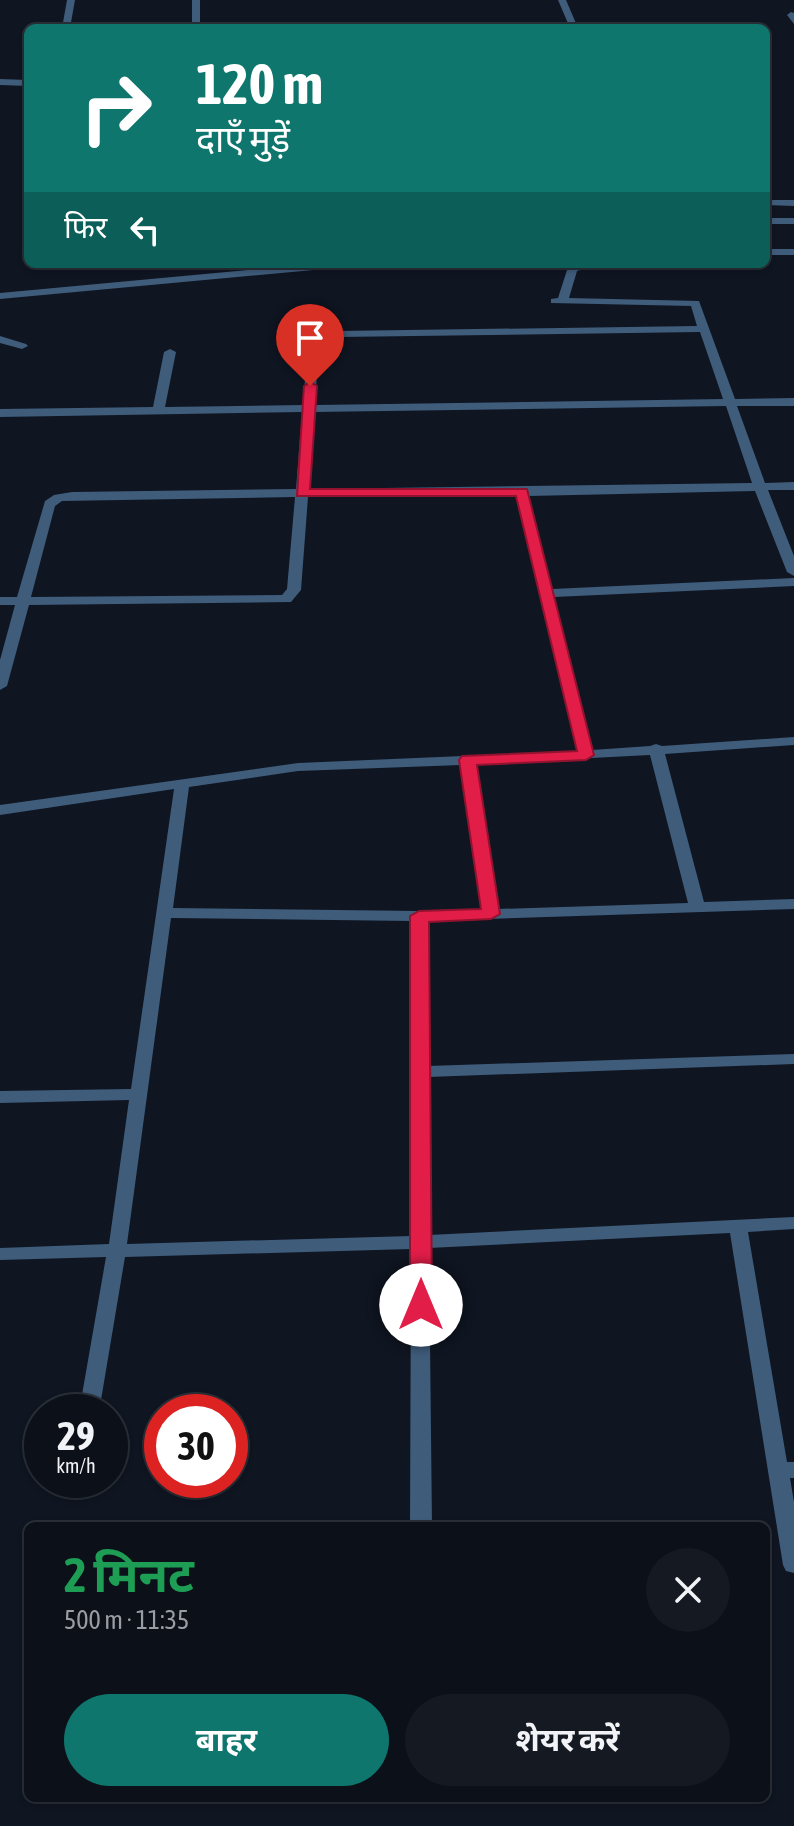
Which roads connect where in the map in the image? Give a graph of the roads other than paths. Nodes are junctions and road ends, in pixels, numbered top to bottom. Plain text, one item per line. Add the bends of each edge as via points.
1 (71, 0) edge
2 (196, 0) edge
3 (562, 0) edge
4 (67, 24) edge
5 (196, 24) edge
6 (572, 24) edge
7 (0, 82) edge
8 (24, 83) edge
9 (770, 203) dead end
10 (794, 203) edge
11 (770, 221) edge
12 (794, 221) edge
13 (770, 252) edge
14 (794, 252) edge
15 (303, 268) edge
16 (577, 268) edge
17 (0, 296) edge
18 (704, 329) junction
19 (0, 339) edge
20 (22, 346) dead end
21 (170, 352) dead end
22 (729, 402) junction
23 (794, 402) edge
24 (309, 408) junction
25 (158, 410) junction
26 (0, 413) edge
27 (794, 486) edge
28 (760, 487) junction
29 (522, 492) junction
30 (302, 493) junction
31 (794, 572) edge
32 (794, 582) edge
33 (546, 593) junction
34 (0, 601) edge
35 (26, 601) junction
36 (0, 686) edge
37 (794, 741) edge
38 (656, 748) junction
39 (586, 755) junction
40 (468, 760) junction
41 (182, 784) junction
42 (0, 810) edge
43 (794, 904) edge
44 (697, 907) junction
45 (164, 913) junction
46 (491, 914) junction
47 (419, 916) junction
48 (794, 1059) edge
49 (421, 1072) junction
50 (139, 1094) junction
51 (0, 1097) edge
52 (794, 1223) edge
53 (738, 1226) junction
54 (421, 1242) junction
55 (117, 1251) junction
56 (0, 1254) edge
57 (92, 1394) edge
58 (786, 1470) edge
59 (421, 1522) edge
60 (794, 1565) edge

1 - 4 street
2 - 5 street
3 - 6 street
7 - 8 street
9 - 10 street
11 - 12 street
13 - 14 street
15 - 17 street
16 - 18 street via 559,301 689,301 698,306
18 - 22 street
18 - 24 street via 325,335 314,341
19 - 20 street
21 - 25 street
22 - 23 street
22 - 24 street
22 - 28 street
24 - 25 street
24 - 30 street
25 - 26 street
27 - 28 street
28 - 29 street
28 - 31 street
29 - 30 street
29 - 33 street
30 - 35 street via 58,498 49,504
30 - 35 street via 294,590 286,599
32 - 33 street
33 - 39 street
34 - 35 street
35 - 36 street
37 - 38 street
38 - 39 street
38 - 44 street
39 - 40 street
40 - 41 street via 298,767
40 - 46 street
41 - 42 street
41 - 45 street
43 - 44 street
44 - 46 street
45 - 47 street
45 - 50 street
46 - 47 street
47 - 49 street
48 - 49 street
49 - 54 street
50 - 51 street
50 - 55 street
52 - 53 street
53 - 54 street
53 - 58 street
54 - 55 street
54 - 59 street
55 - 56 street
55 - 57 street
58 - 60 street

